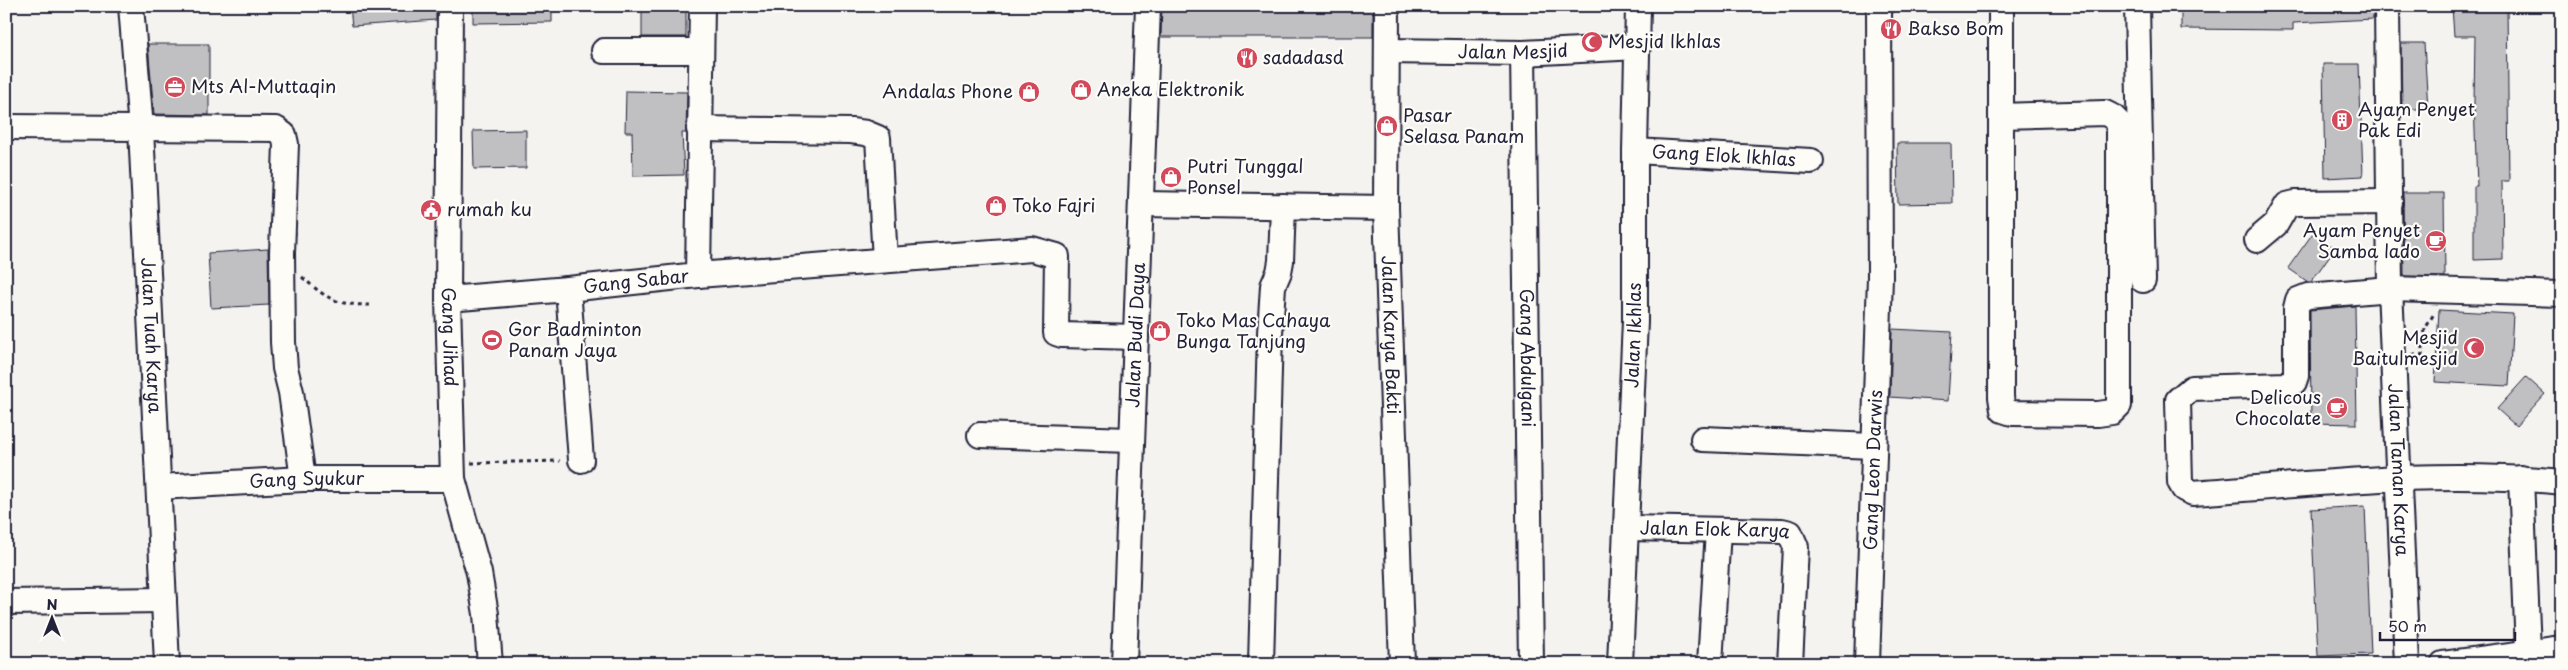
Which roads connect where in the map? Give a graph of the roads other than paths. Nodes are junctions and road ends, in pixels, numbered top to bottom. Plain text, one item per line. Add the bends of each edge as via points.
1 (131, 6) edge
2 (450, 6) edge
3 (702, 6) edge
4 (1148, 6) edge
5 (1387, 6) edge
6 (1638, 6) edge
7 (1879, 6) edge
8 (2001, 6) edge
9 (2137, 6) edge
10 (2387, 6) edge
11 (1638, 47) junction
12 (701, 51) junction
13 (604, 52) dead end
14 (1387, 52) junction
15 (1523, 53) junction
16 (2001, 116) junction
17 (6, 127) edge
18 (141, 129) junction
19 (699, 129) junction
20 (1635, 151) junction
21 (1811, 161) dead end
22 (2390, 202) junction
23 (1143, 204) junction
24 (1283, 206) junction
25 (1386, 208) junction
26 (2257, 240) dead end
27 (885, 260) junction
28 (698, 275) junction
29 (2131, 282) junction
30 (568, 289) junction
31 (2390, 289) junction
32 (2554, 294) edge
33 (448, 299) junction
34 (1136, 337) junction
35 (980, 435) dead end
36 (1702, 439) dead end
37 (1130, 440) junction
38 (1873, 446) junction
39 (581, 460) road end
40 (453, 471) junction
41 (2399, 478) junction
42 (2521, 478) junction
43 (303, 479) junction
44 (2562, 482) edge
45 (159, 487) junction
46 (1627, 528) junction
47 (1718, 530) junction
48 (164, 600) junction
49 (6, 602) edge
50 (2562, 648) edge
51 (2528, 651) junction
52 (167, 664) edge
53 (490, 664) edge
54 (1124, 664) edge
55 (1261, 664) edge
56 (1402, 664) edge
57 (1531, 664) edge
58 (1620, 664) edge
59 (1710, 664) edge
60 (1790, 664) edge
61 (1867, 664) edge
62 (2407, 664) edge
63 (2443, 664) edge

1 - 18 street, Jalan Tuah Karya
2 - 33 street, Gang Jihad
3 - 12 street, Gang Sabar
4 - 23 street, Jalan Budi Daya
5 - 14 street, Jalan Karya Bakti
6 - 11 street, Jalan Ikhlas
7 - 38 street, Gang Leon Darwis via 1880,277
8 - 16 street
9 - 29 street
10 - 22 street, Jalan Taman Karya
11 - 15 street, Jalan Mesjid
11 - 20 street, Jalan Ikhlas
12 - 13 street
12 - 19 street, Gang Sabar
14 - 15 street, Jalan Mesjid
14 - 25 street, Jalan Karya Bakti
15 - 57 street, Gang Abdulgani
16 - 29 street via 2105,113 2119,123
16 - 29 street via 2003,410 2012,413 2112,412 2118,405
17 - 18 street
18 - 43 street via 276,129 284,135 282,253 285,368
18 - 45 street, Jalan Tuah Karya
19 - 27 street via 851,131 878,138
19 - 28 street, Gang Sabar
20 - 21 street, Gang Elok Ikhlas
20 - 46 street, Jalan Ikhlas via 1635,321
22 - 26 street via 2287,205 2276,224
22 - 31 street, Jalan Taman Karya
23 - 24 street
23 - 34 street, Jalan Budi Daya
24 - 25 street
24 - 55 street via 1279,272 1273,286 1270,333
25 - 56 street, Jalan Karya Bakti
27 - 28 street
27 - 34 street via 1032,248 1048,252 1057,256 1056,333
28 - 30 street, Gang Sabar
30 - 33 street
30 - 39 street, Gang Sabar
31 - 32 street
31 - 41 street, Jalan Taman Karya
31 - 41 street via 2308,296 2298,300 2294,382 2286,385 2192,388 2184,392 2178,400 2180,482 2184,489 2193,493
33 - 40 street, Gang Jihad
34 - 37 street, Jalan Budi Daya
35 - 37 street
36 - 38 street
37 - 54 street, Jalan Budi Daya
38 - 61 street, Gang Leon Darwis
40 - 43 street, Gang Syukur
40 - 53 street, Gang Jihad via 479,573
41 - 42 street
41 - 62 street, Jalan Taman Karya
42 - 44 street
42 - 51 street
43 - 45 street, Gang Syukur
45 - 48 street, Jalan Tuah Karya
46 - 47 street, Jalan Elok Karya
46 - 58 street, Jalan Ikhlas
47 - 59 street
47 - 60 street, Jalan Elok Karya via 1782,531 1792,537 1796,547
48 - 49 street
48 - 52 street, Jalan Tuah Karya
50 - 51 street
51 - 63 street

